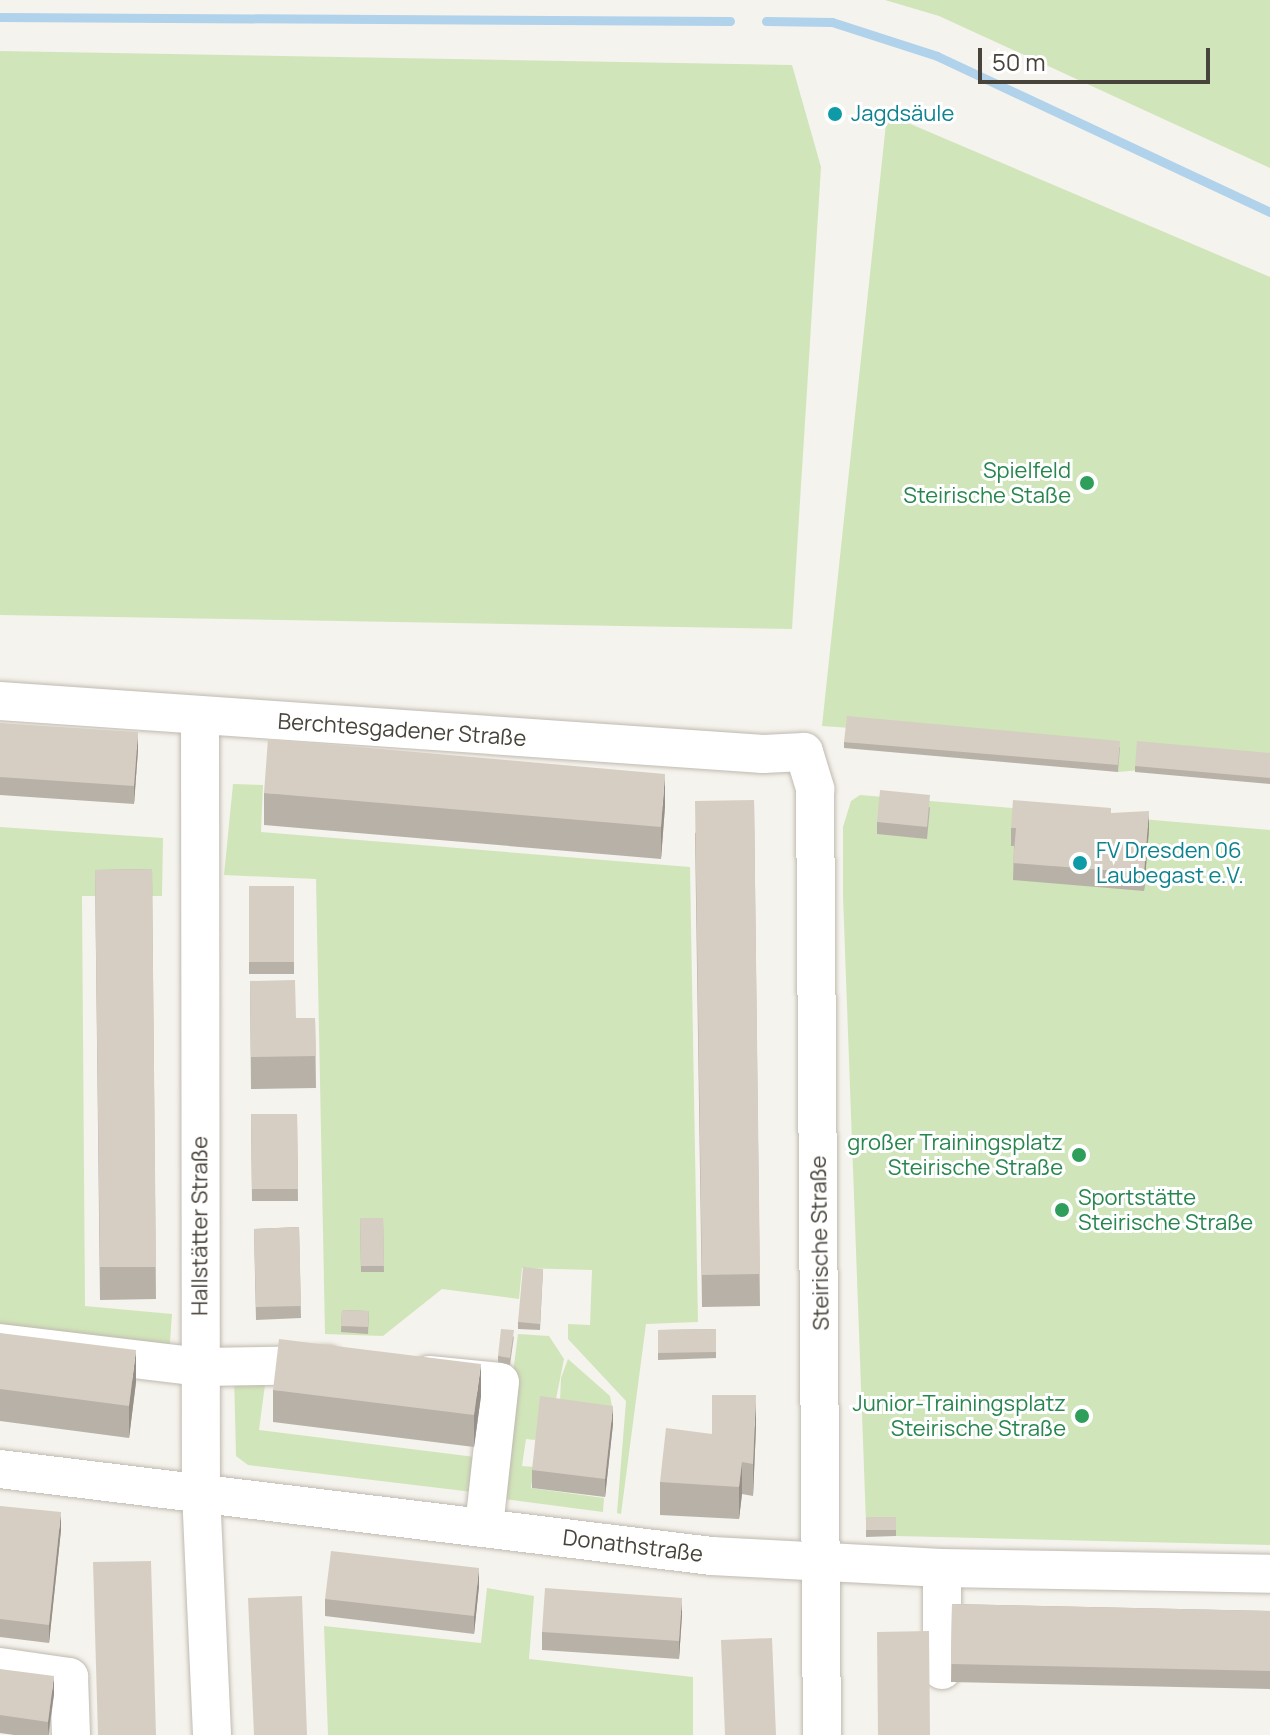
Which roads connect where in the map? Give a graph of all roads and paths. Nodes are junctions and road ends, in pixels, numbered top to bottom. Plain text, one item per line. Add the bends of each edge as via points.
1 (0, 701) edge
2 (200, 717) junction
3 (804, 752) joint
4 (0, 1343) edge
5 (200, 1367) junction
6 (0, 1469) edge
7 (201, 1492) junction
8 (484, 1527) junction
9 (824, 1563) junction
10 (942, 1568) junction
11 (1270, 1574) edge
12 (0, 1667) edge
13 (942, 1670) dead end
14 (71, 1735) edge
15 (212, 1735) edge
16 (822, 1735) edge

1 - 2 street, Berchtesgadener Straße
2 - 3 street, Berchtesgadener Straße via 763,754
2 - 5 street, Hallstätter Straße
3 - 9 street, Steirische Straße via 815,789
4 - 5 street
5 - 7 street, Hallstätter Straße
5 - 8 street via 301,1363 500,1382
6 - 7 street, Donathstraße
7 - 8 street, Donathstraße
7 - 15 street, Hallstätter Straße
8 - 9 street, Donathstraße via 712,1556
9 - 10 street, Donathstraße
9 - 16 street, Steirische Straße
10 - 11 street, Donathstraße
10 - 13 street
12 - 14 street via 69,1677

